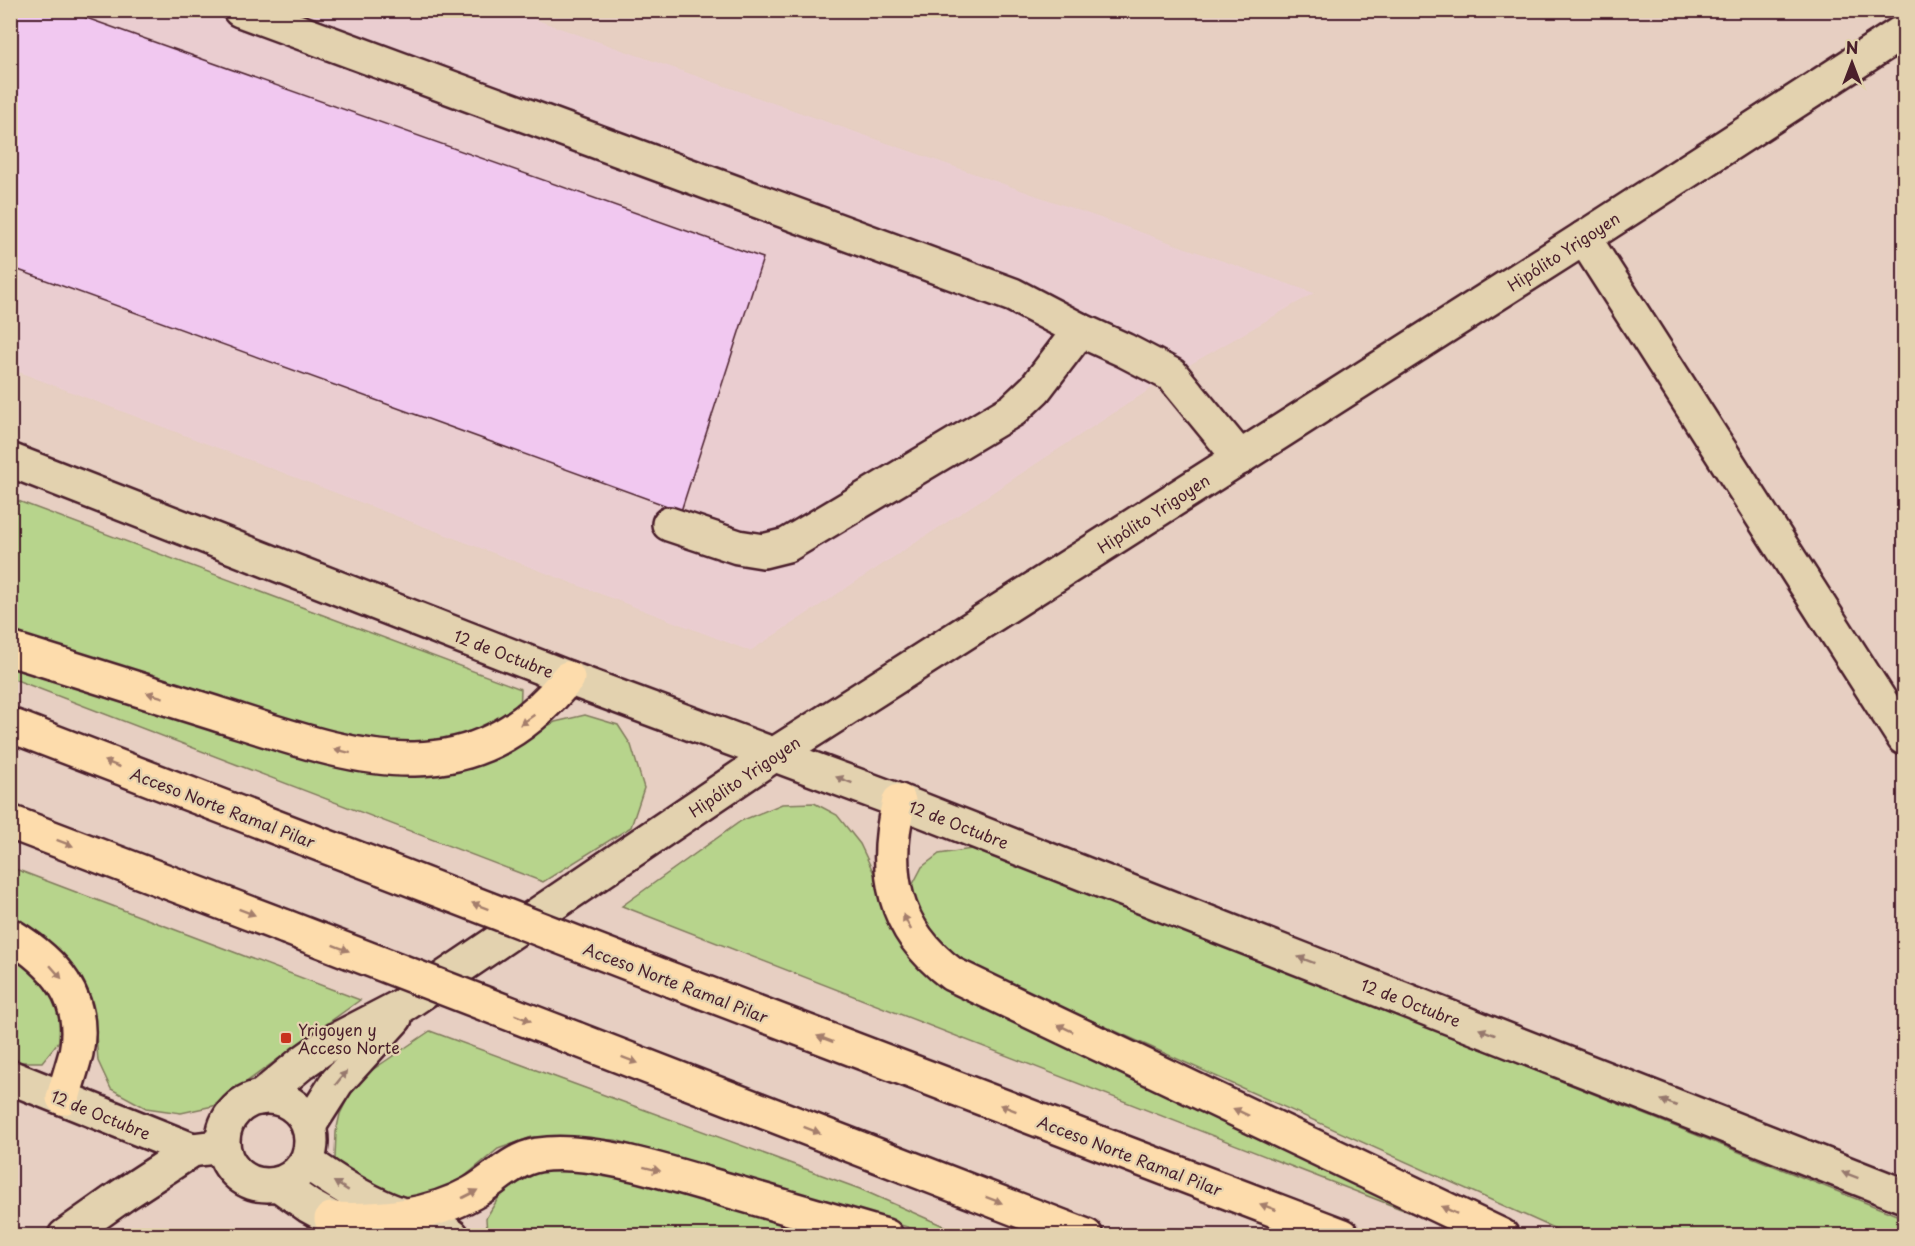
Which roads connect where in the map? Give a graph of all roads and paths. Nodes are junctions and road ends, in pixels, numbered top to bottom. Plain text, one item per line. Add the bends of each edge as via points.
1 (240, 10) edge
2 (1905, 31) edge
3 (1584, 238) junction
4 (1080, 330) junction
5 (1240, 458) junction
6 (10, 460) edge
7 (669, 524) dead end
8 (10, 650) edge
9 (568, 678) junction
10 (10, 725) edge
11 (1905, 738) edge
12 (776, 754) junction
13 (899, 801) junction
14 (10, 822) edge
15 (10, 935) edge
16 (407, 1003) junction
17 (10, 1077) edge
18 (63, 1098) junction
19 (260, 1098) junction
20 (309, 1126) junction
21 (207, 1148) junction
22 (307, 1162) junction
23 (278, 1184) junction
24 (1905, 1196) edge
25 (404, 1216) junction
26 (331, 1220) junction
27 (65, 1236) edge
28 (365, 1236) edge
29 (452, 1236) edge
30 (886, 1236) edge
31 (1086, 1236) edge
32 (1343, 1236) edge
33 (1502, 1236) edge

1 - 4 street via 1013,295
2 - 3 street, Hipólito Yrigoyen
3 - 5 street, Hipólito Yrigoyen
3 - 11 street
4 - 5 street via 1172,375
4 - 7 street via 1035,389 1012,410 787,545 763,551 746,549
5 - 12 street, Hipólito Yrigoyen
6 - 9 street, 12 de Octubre
9 -> 8 highway via 540,710 507,734 467,751 404,760 311,744
9 - 12 street, 12 de Octubre
32 -> 10 highway, Acceso Norte Ramal Pilar, bridge
13 -> 12 street, 12 de Octubre
12 - 16 street, Hipólito Yrigoyen
24 -> 13 street, 12 de Octubre
33 -> 13 highway via 952,974 921,946 898,902 892,847
14 -> 31 highway, bridge
15 -> 18 highway via 60,975 74,1003 78,1026 76,1051
16 - 19 street, Hipólito Yrigoyen via 330,1043
20 -> 16 street, Hipólito Yrigoyen via 337,1082
17 - 18 street, 12 de Octubre
18 - 21 street, 12 de Octubre
19 - 20 street via 272,1097 295,1107
19 - 21 street via 237,1109 224,1132
20 - 22 street via 311,1150
21 - 23 street via 225,1158 231,1169 252,1183
21 - 27 street via 123,1195
22 - 23 street via 289,1180
25 -> 22 street via 347,1190
23 - 26 street
25 - 26 highway
25 - 29 street
25 -> 30 highway via 469,1195 521,1160 564,1154 645,1167
26 - 28 street

